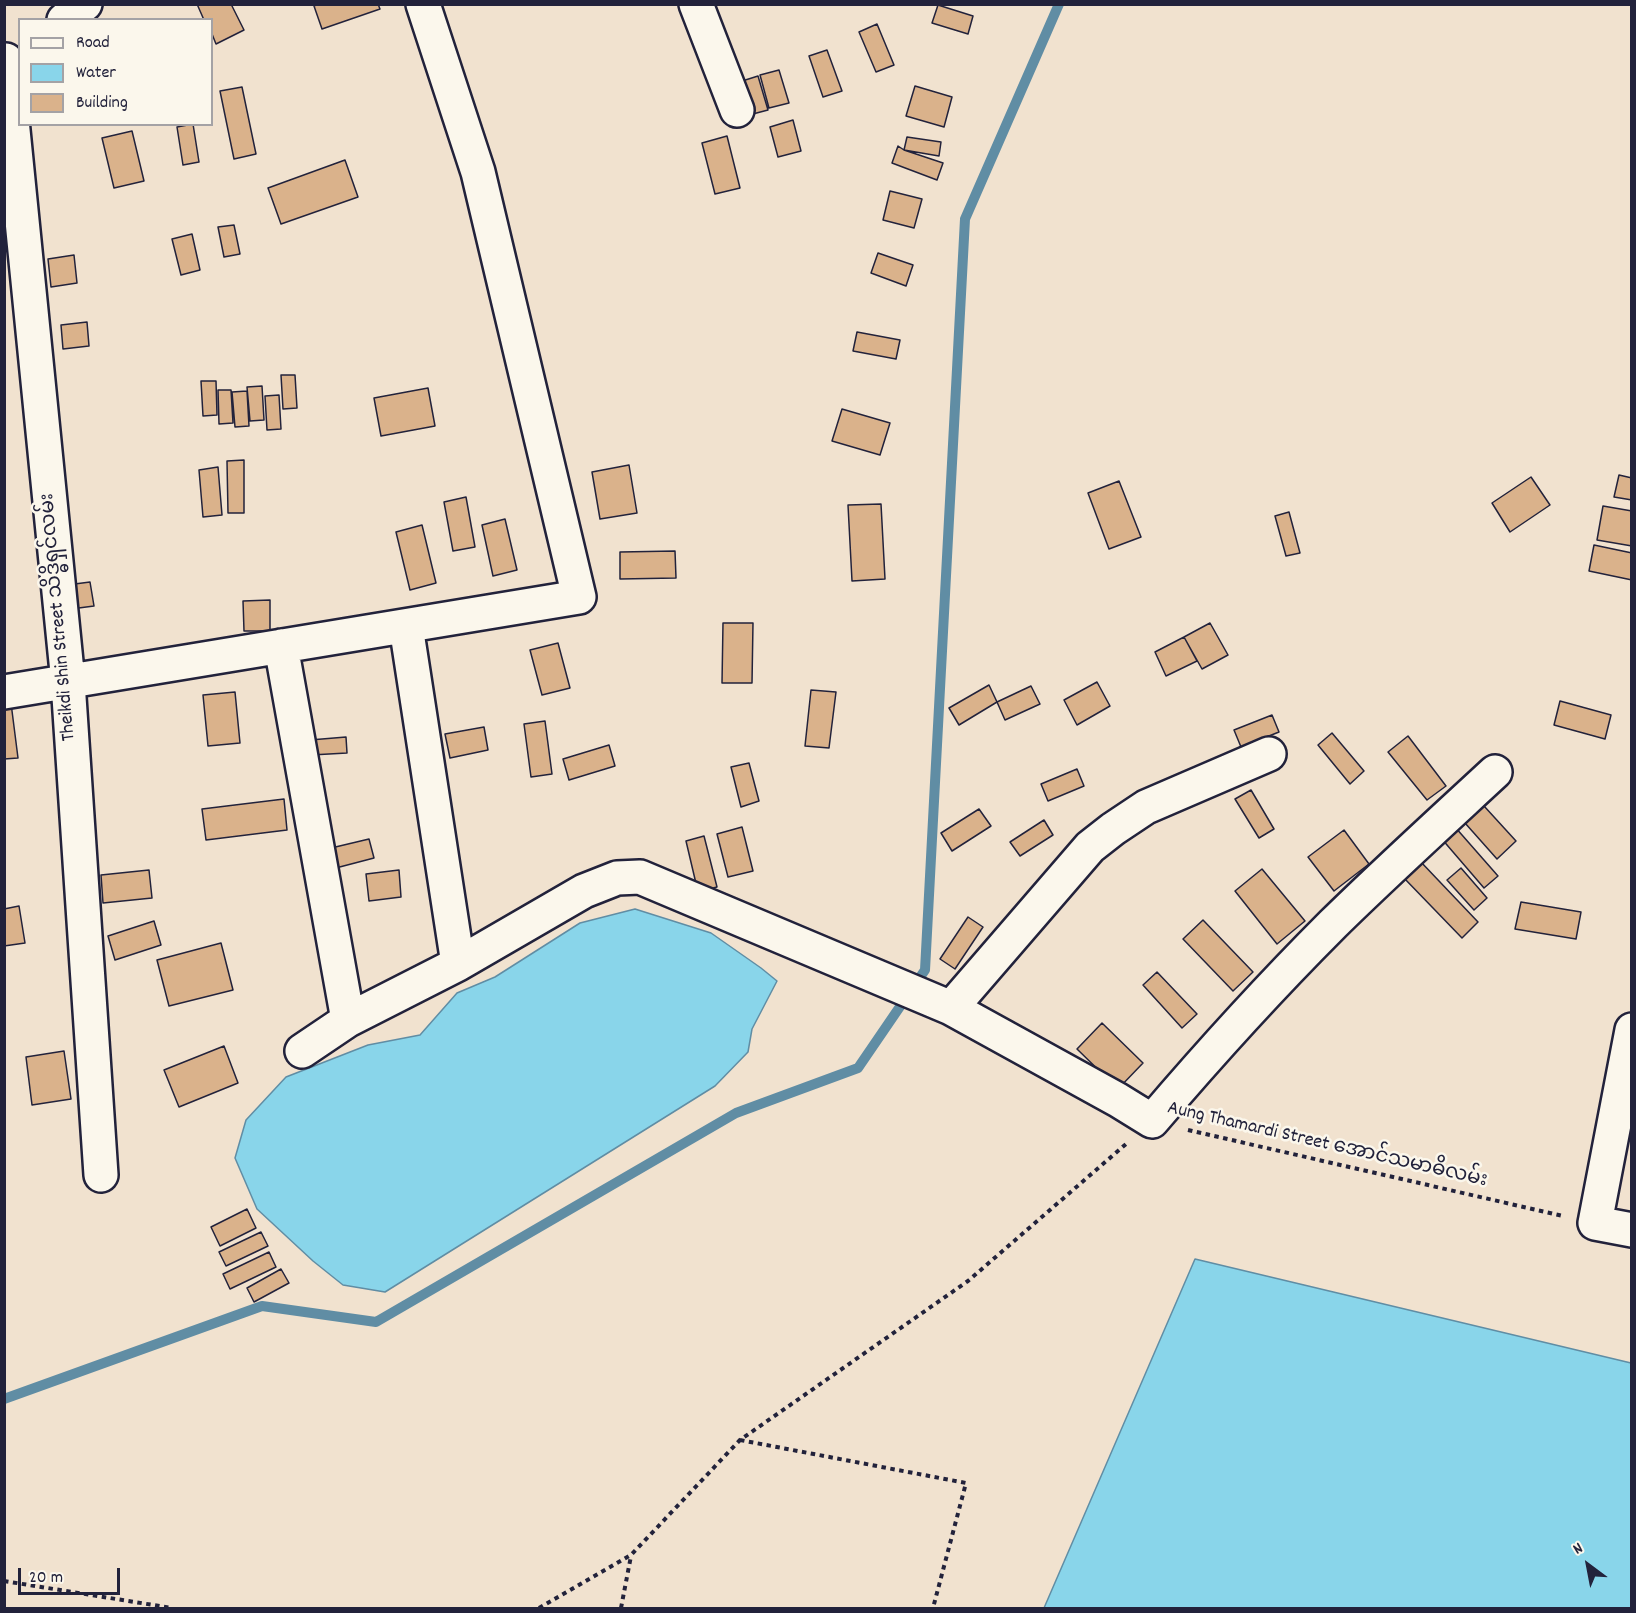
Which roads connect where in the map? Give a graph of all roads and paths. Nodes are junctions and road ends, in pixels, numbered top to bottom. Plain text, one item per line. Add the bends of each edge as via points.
1 (86, 4) edge
2 (696, 4) edge
3 (431, 7) edge
4 (67, 18) edge
5 (10, 57) edge
6 (737, 110) dead end
7 (406, 626) junction
8 (281, 646) junction
9 (68, 682) junction
10 (4, 692) edge
11 (1269, 754) dead end
12 (1495, 772) dead end
13 (458, 964) junction
14 (951, 1008) junction
15 (348, 1020) junction
16 (1632, 1029) edge
17 (302, 1051) dead end
18 (1152, 1121) junction
19 (101, 1175) dead end
20 (1595, 1223) junction
21 (1632, 1230) edge
22 (740, 1440) junction
23 (631, 1555) junction
24 (4, 1581) edge
25 (172, 1608) edge
26 (539, 1608) edge
27 (621, 1608) edge
28 (933, 1608) edge

1 - 4 street
2 - 6 street
3 - 7 street via 478,172 579,597
5 - 9 street, Theikdi Shin Street သိဒ္ဓိရှင်လမ်း
7 - 8 street
7 - 13 street
8 - 9 street
8 - 15 street
9 - 10 street
9 - 19 street, Theikdi Shin Street သိဒ္ဓိရှင်လမ်း
11 - 14 street via 1146,807 1090,847
12 - 18 street via 1277,981
13 - 14 street via 584,891 617,878 640,877
13 - 15 street
14 - 18 street
15 - 17 street
16 - 20 street
18 - 20 path, Aung Thamardi Street အောင်သမာဓိလမ်း
18 - 22 path, Aung Thamardi Street အောင်သမာဓိလမ်း via 968,1281
20 - 21 street
22 - 23 path, Aung Thamardi Street အောင်သမာဓိလမ်း
22 - 28 path via 966,1483
23 - 26 path, Aung Thamardi Street အောင်သမာဓိလမ်း
23 - 27 path
24 - 25 path

